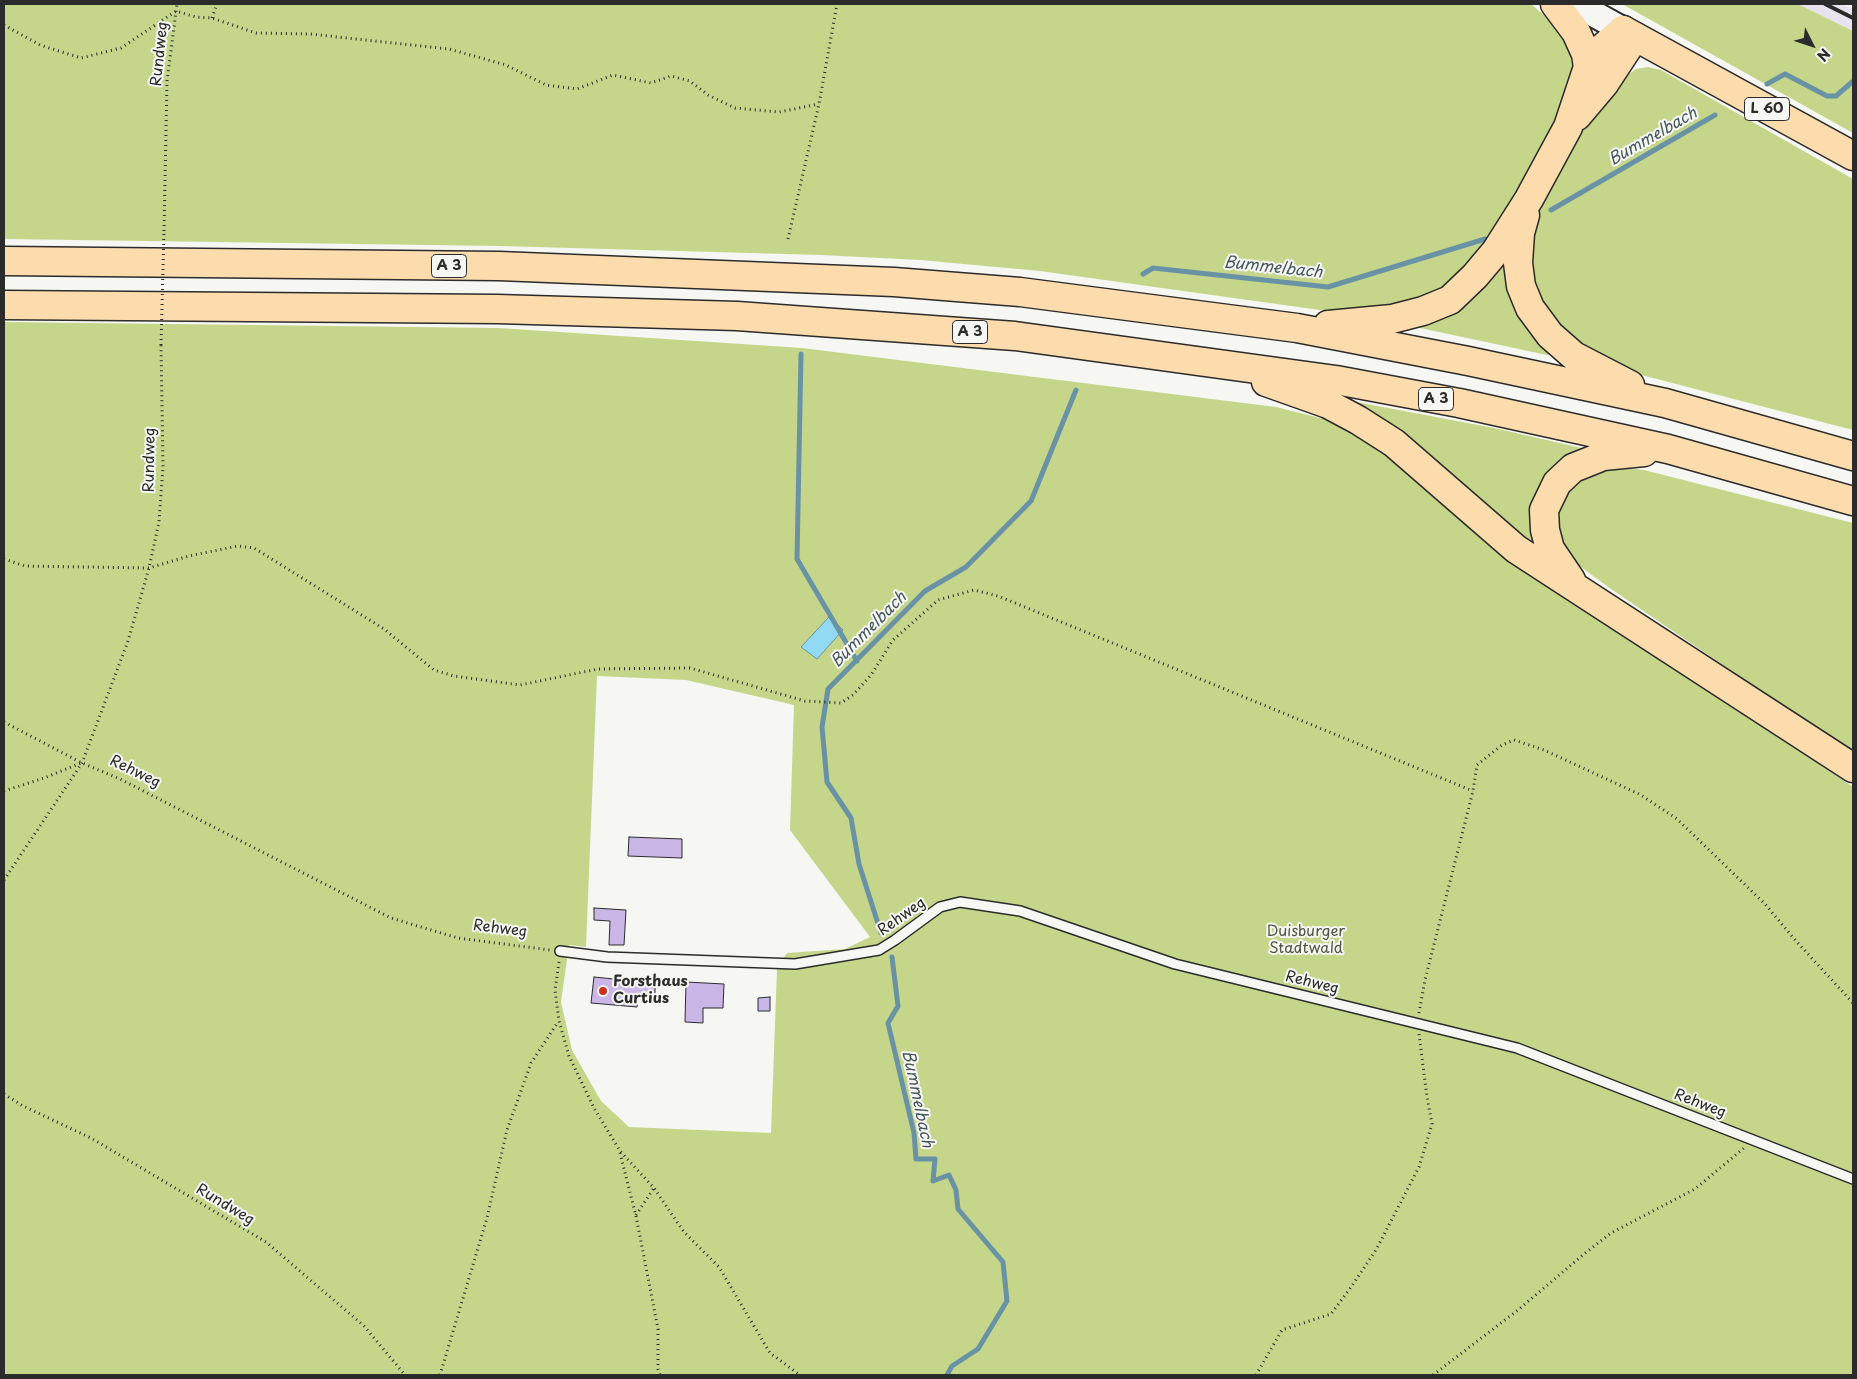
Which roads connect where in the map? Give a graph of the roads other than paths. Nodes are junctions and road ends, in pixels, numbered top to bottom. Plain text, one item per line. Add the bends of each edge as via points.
1 (1555, 4) edge
2 (1576, 4) edge
3 (1629, 34) junction
4 (1588, 67) junction
5 (1568, 127) junction
6 (1853, 156) edge
7 (1529, 199) junction
8 (4, 261) edge
9 (4, 305) edge
10 (1298, 328) junction
11 (1203, 361) junction
12 (1665, 403) junction
13 (1668, 449) junction
14 (1853, 456) edge
15 (1853, 501) edge
16 (1576, 587) junction
17 (1853, 768) edge
18 (560, 951) road end
19 (1853, 1179) edge

1 - 4 main road via 1576,32
2 - 3 main road, L 60
3 - 4 main road via 1600,50
3 - 5 main road via 1604,84
3 - 6 main road, L 60
4 - 5 main road
5 - 7 main road
7 - 10 main road via 1496,251 1450,300 1392,319
7 - 12 main road via 1520,234 1518,263 1521,286 1530,308 1550,335 1574,356
8 - 10 main road, A 3 via 499,266 894,282 1020,292
9 - 11 main road, A 3 via 498,309 737,316 1015,336
10 - 12 main road, A 3 via 1468,360
11 - 13 main road, A 3 via 1336,380 1459,403
11 - 16 main road via 1328,404 1358,420 1394,443 1516,549
12 - 14 main road, A 3
13 - 15 main road, A 3
13 - 16 main road via 1603,456 1573,468 1557,483 1544,510 1545,530 1550,549
16 - 17 main road
18 - 19 lane, Rehweg via 607,957 794,964 878,950 940,907 960,902 1020,911 1175,964 1517,1048

